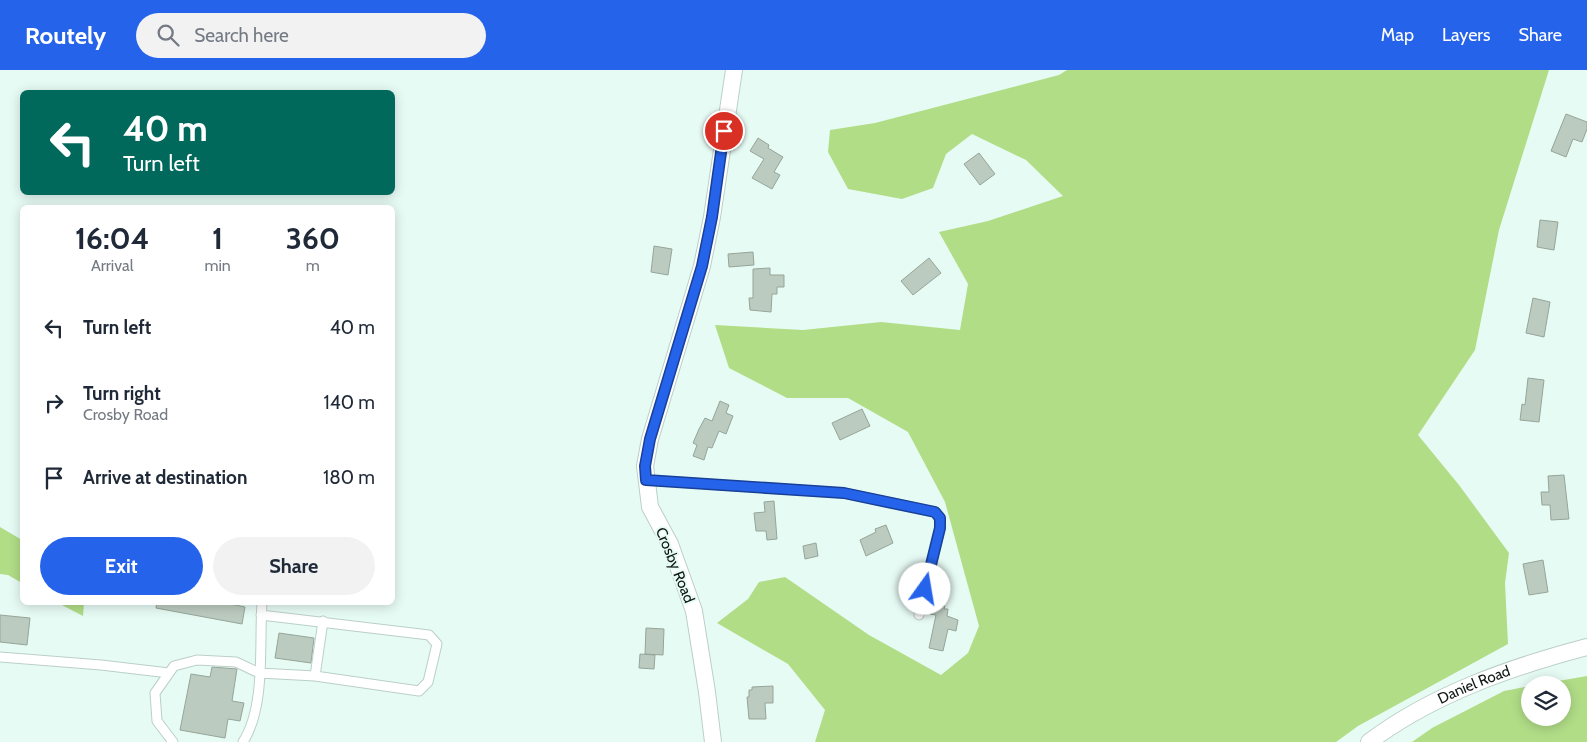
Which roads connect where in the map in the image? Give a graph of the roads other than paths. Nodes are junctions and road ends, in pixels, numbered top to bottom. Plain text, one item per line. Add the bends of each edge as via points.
1 (734, 70) edge
2 (646, 480) junction
3 (262, 605) edge
4 (261, 615) junction
5 (920, 615) dead end
6 (323, 621) junction
7 (1587, 647) edge
8 (0, 656) edge
9 (169, 673) junction
10 (259, 673) junction
11 (315, 676) junction
12 (173, 742) edge
13 (243, 742) edge
14 (713, 742) edge
15 (1369, 742) edge

1 - 2 street, Crosby Road via 702,266 650,439
2 - 5 lane via 844,493 935,512 940,518 940,528
2 - 14 street, Crosby Road via 650,507 670,544 694,610
3 - 4 lane
4 - 6 lane
4 - 10 lane
6 - 11 lane
6 - 11 lane via 430,634 437,644 428,682 419,690
7 - 15 street, Daniel Road via 1516,668 1454,692
8 - 9 lane
9 - 10 lane via 174,666 197,660 236,662
9 - 12 lane via 155,693 157,721
10 - 11 lane
10 - 13 lane via 252,728

